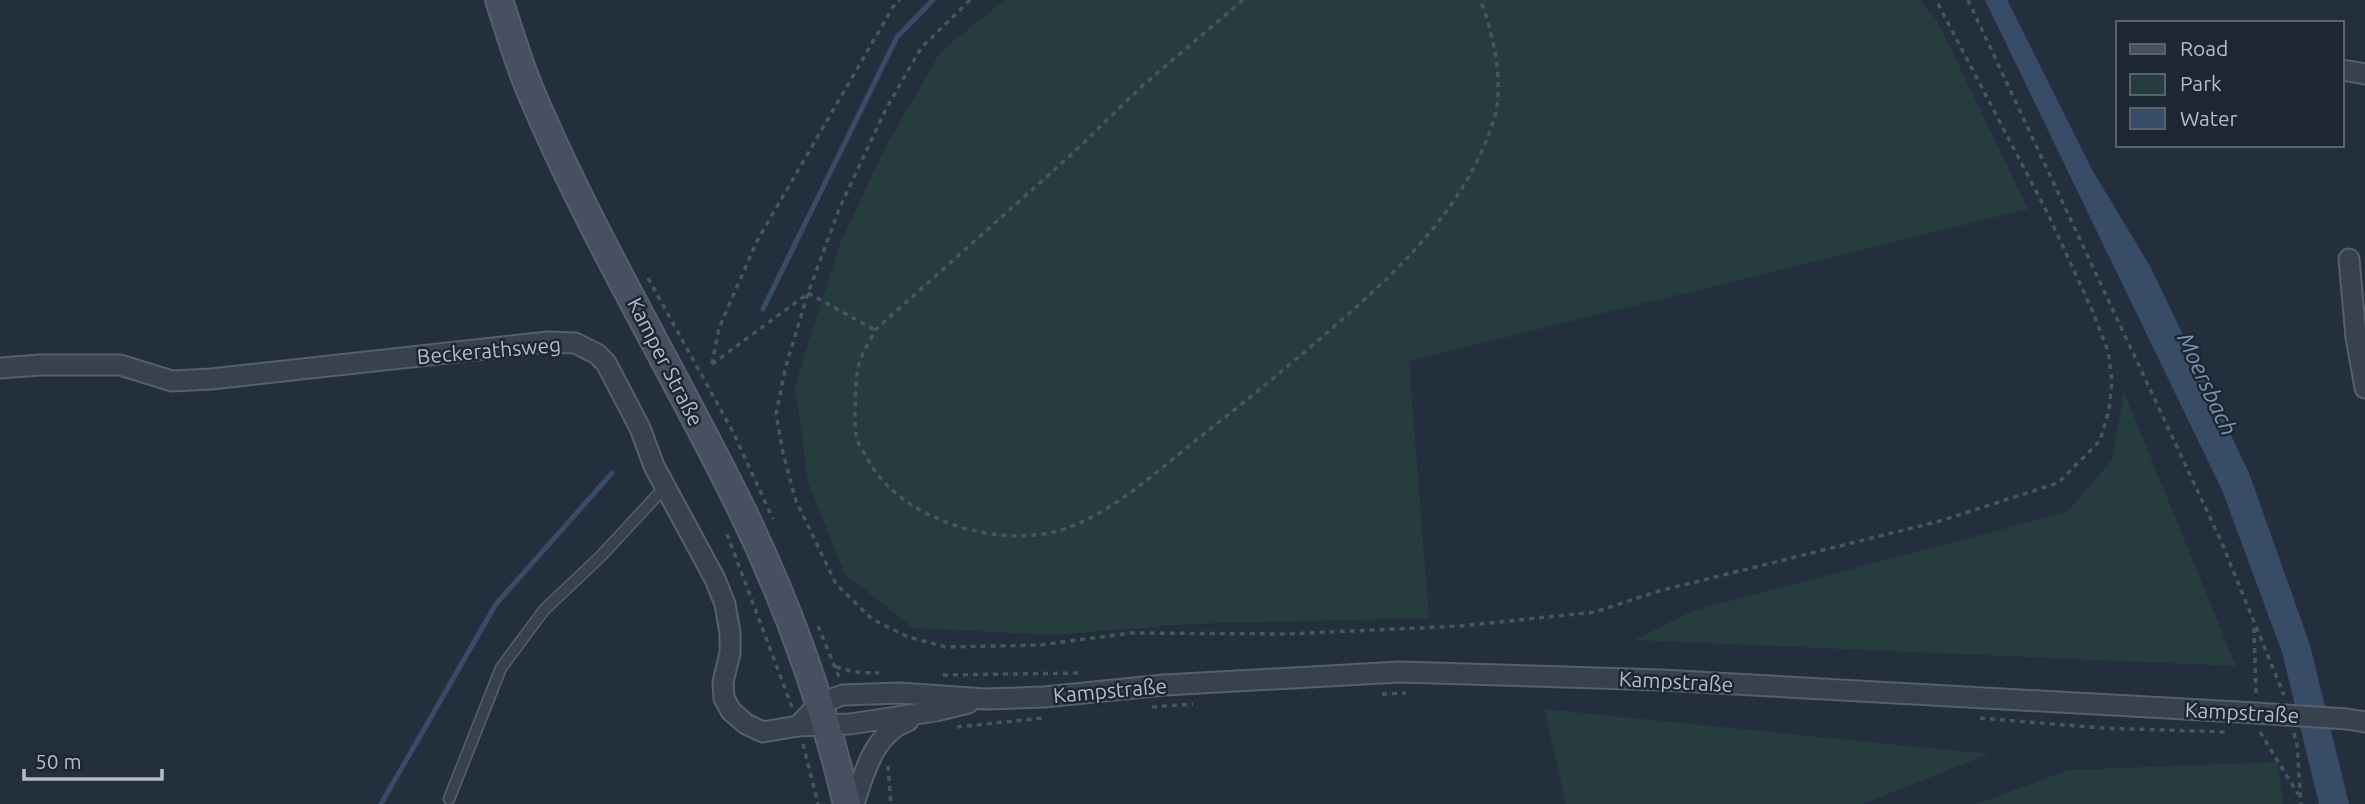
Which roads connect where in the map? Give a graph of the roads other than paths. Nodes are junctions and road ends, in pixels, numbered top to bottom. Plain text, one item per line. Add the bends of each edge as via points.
1 (499, 0) edge
2 (2344, 71) edge
3 (2365, 74) edge
4 (2349, 259) dead end
5 (2361, 337) edge
6 (0, 368) edge
7 (2365, 388) edge
8 (665, 487) junction
9 (986, 699) junction
10 (936, 711) junction
11 (824, 715) junction
12 (2356, 721) edge
13 (449, 799) dead end
14 (847, 804) edge
15 (854, 804) edge

1 - 11 main road, Kamper Straße via 530,89 580,197 736,498 785,607
2 - 3 street
4 - 5 street
5 - 7 street
6 - 8 street, Beckerathsweg via 120,365 185,381 548,342 575,344 606,363
8 - 11 street, Beckerathsweg via 725,604 730,653 723,682 731,711 763,732 798,726
8 - 13 lane via 544,610 501,668
9 - 10 street, Kampstraße
9 - 11 street, Kampstraße via 899,693 843,695
9 - 12 street, Kampstraße, bridge via 1400,672 1661,680 2257,722
10 - 11 street, Kampstraße
10 - 15 street, Kampstraße via 895,726 885,736 866,766
11 - 14 main road, Kamper Straße

